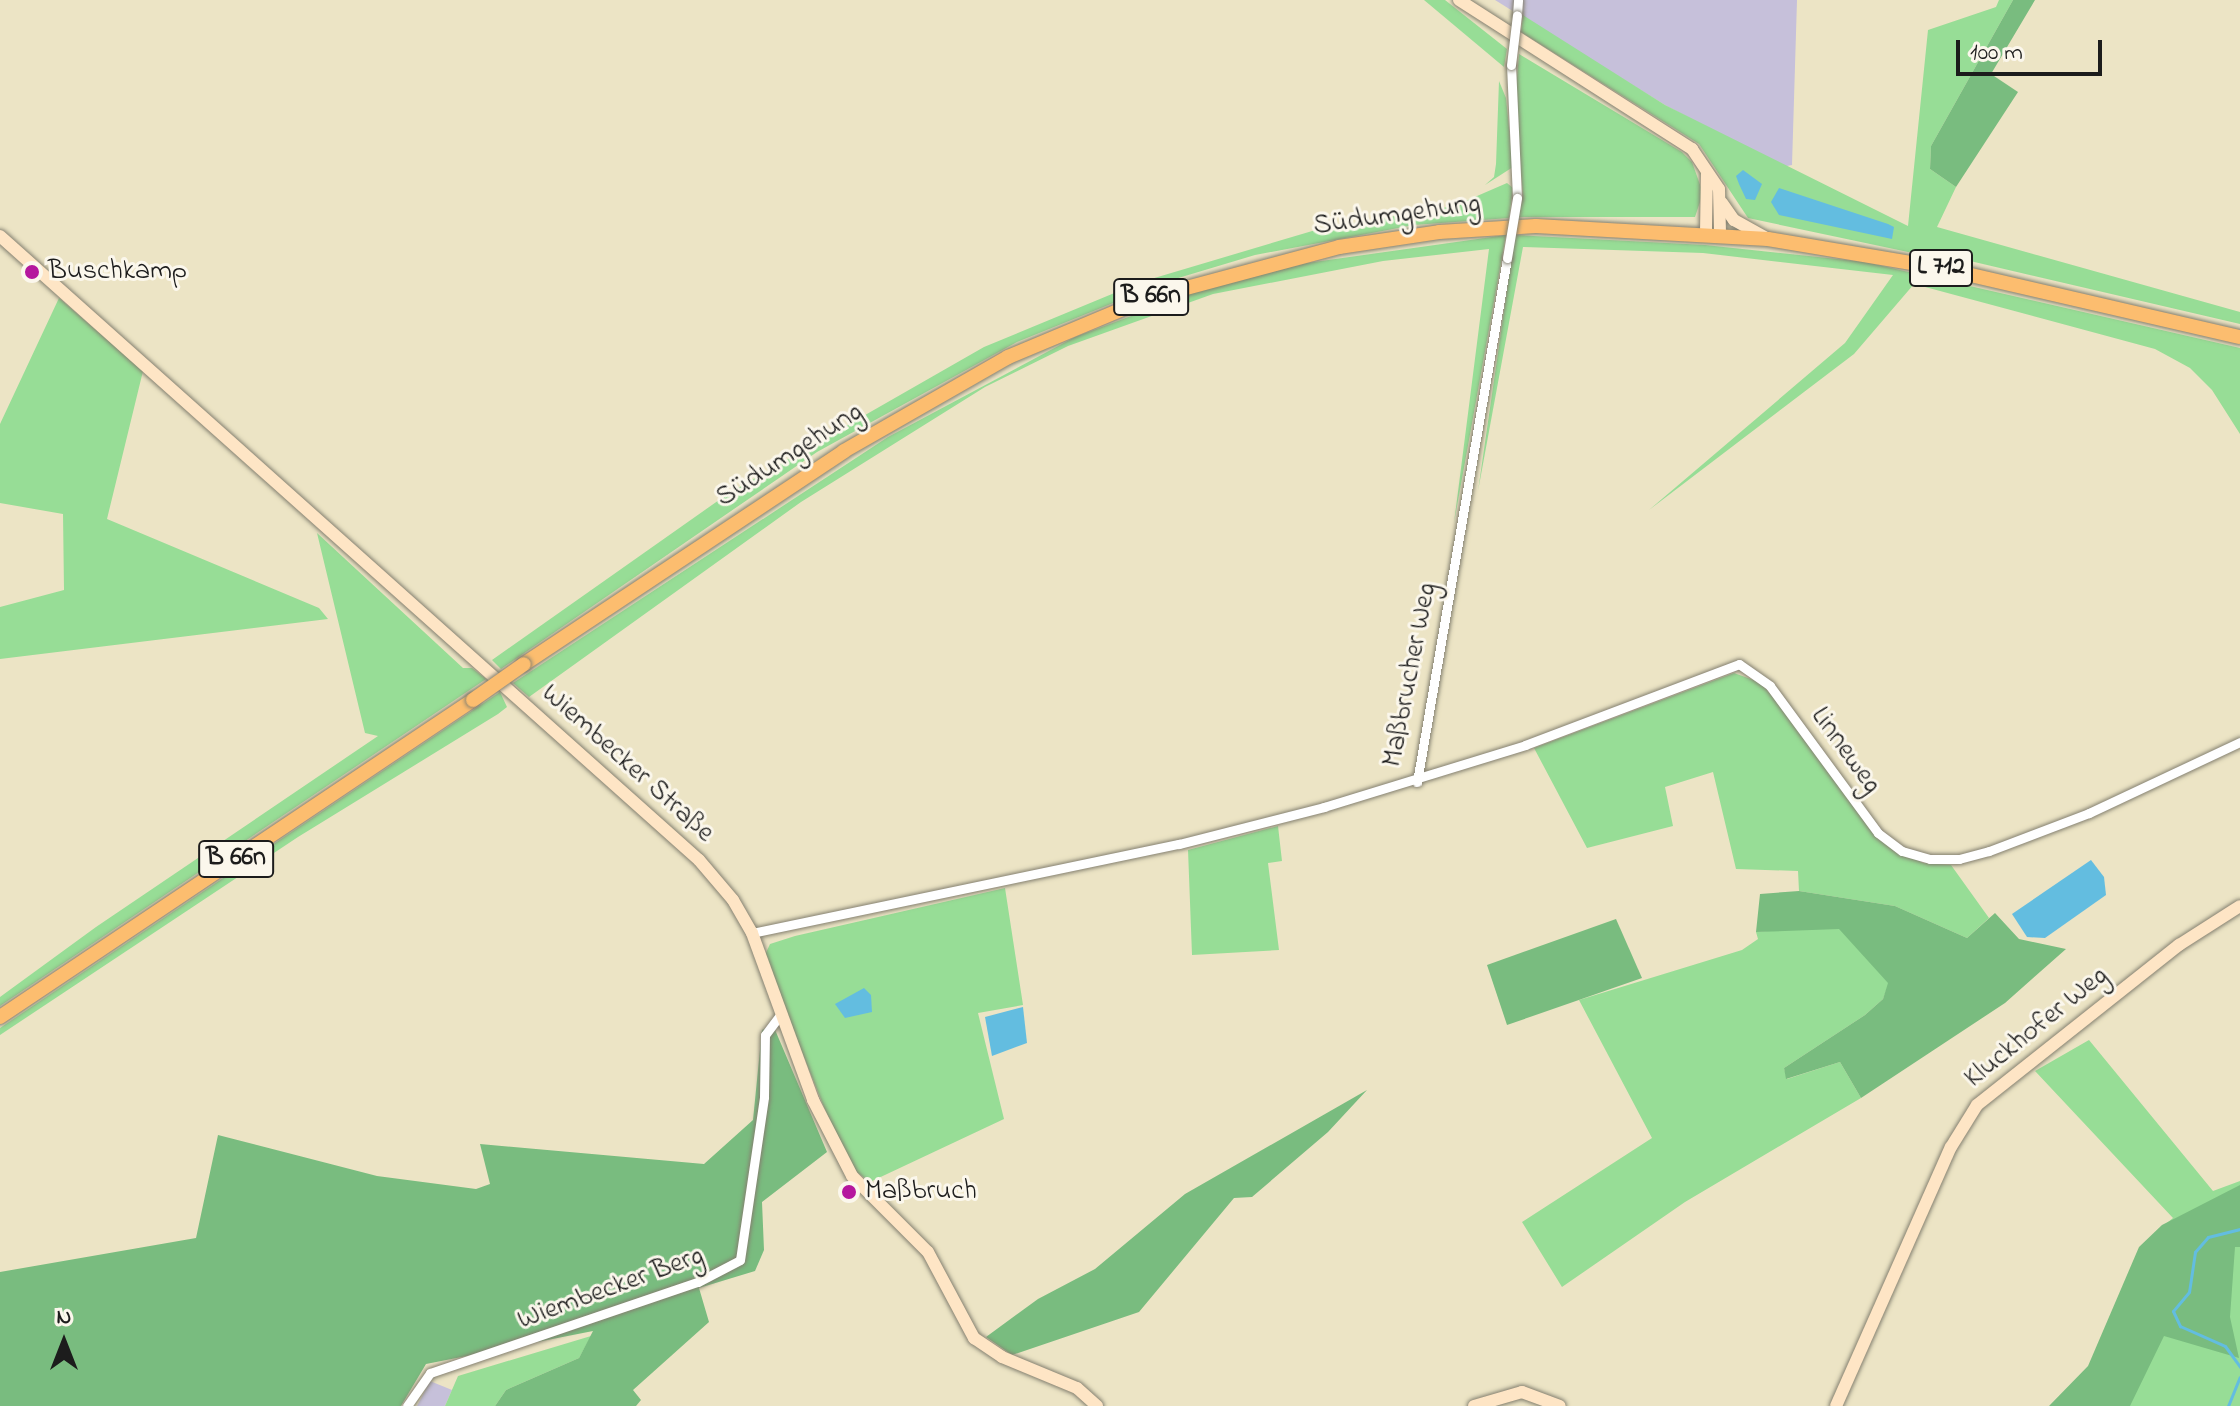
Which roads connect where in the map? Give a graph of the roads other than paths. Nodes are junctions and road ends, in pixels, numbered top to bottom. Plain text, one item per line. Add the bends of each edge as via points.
1 (1459, 0) edge
2 (1518, 0) edge
3 (1707, 169) junction
4 (1721, 202) junction
5 (1713, 233) junction
6 (0, 236) edge
7 (1768, 239) junction
8 (2240, 337) edge
9 (2240, 742) edge
10 (1417, 782) junction
11 (2240, 906) edge
12 (752, 933) junction
13 (780, 1015) junction
14 (0, 1017) edge
15 (407, 1406) edge
16 (1097, 1406) edge
17 (1474, 1406) edge
18 (1560, 1406) edge
19 (1836, 1406) edge

1 - 3 street via 1679,139
2 - 10 street, Maßbrucher Weg, bridge via 1511,65 1517,198
3 - 4 street
3 - 5 street
4 - 5 street
4 - 7 street via 1734,220
5 - 7 main road, L 712
5 - 14 main road, Südumgehung / B 66n, bridge via 1566,226 1439,232 1268,262 1149,298 1008,357 926,401 524,664
6 - 12 street, Wiembecker Straße via 699,860 733,900
7 - 8 main road, L 712 via 1936,267
9 - 10 street, Linneweg via 2089,813 1959,859 1930,859 1902,851 1878,833 1770,686 1739,664
10 - 12 street, Maßbrucher Weg via 1179,844
11 - 19 street, Kluckhofer Weg via 2179,945 1977,1105 1951,1147
12 - 13 street, Wiembecker Straße
13 - 15 street, Wiembecker Berg via 765,1035 764,1097 740,1260 698,1282 430,1373
13 - 16 street, Wiembecker Straße via 841,1159 928,1252 974,1338 1002,1357 1077,1388
17 - 18 street via 1522,1392

